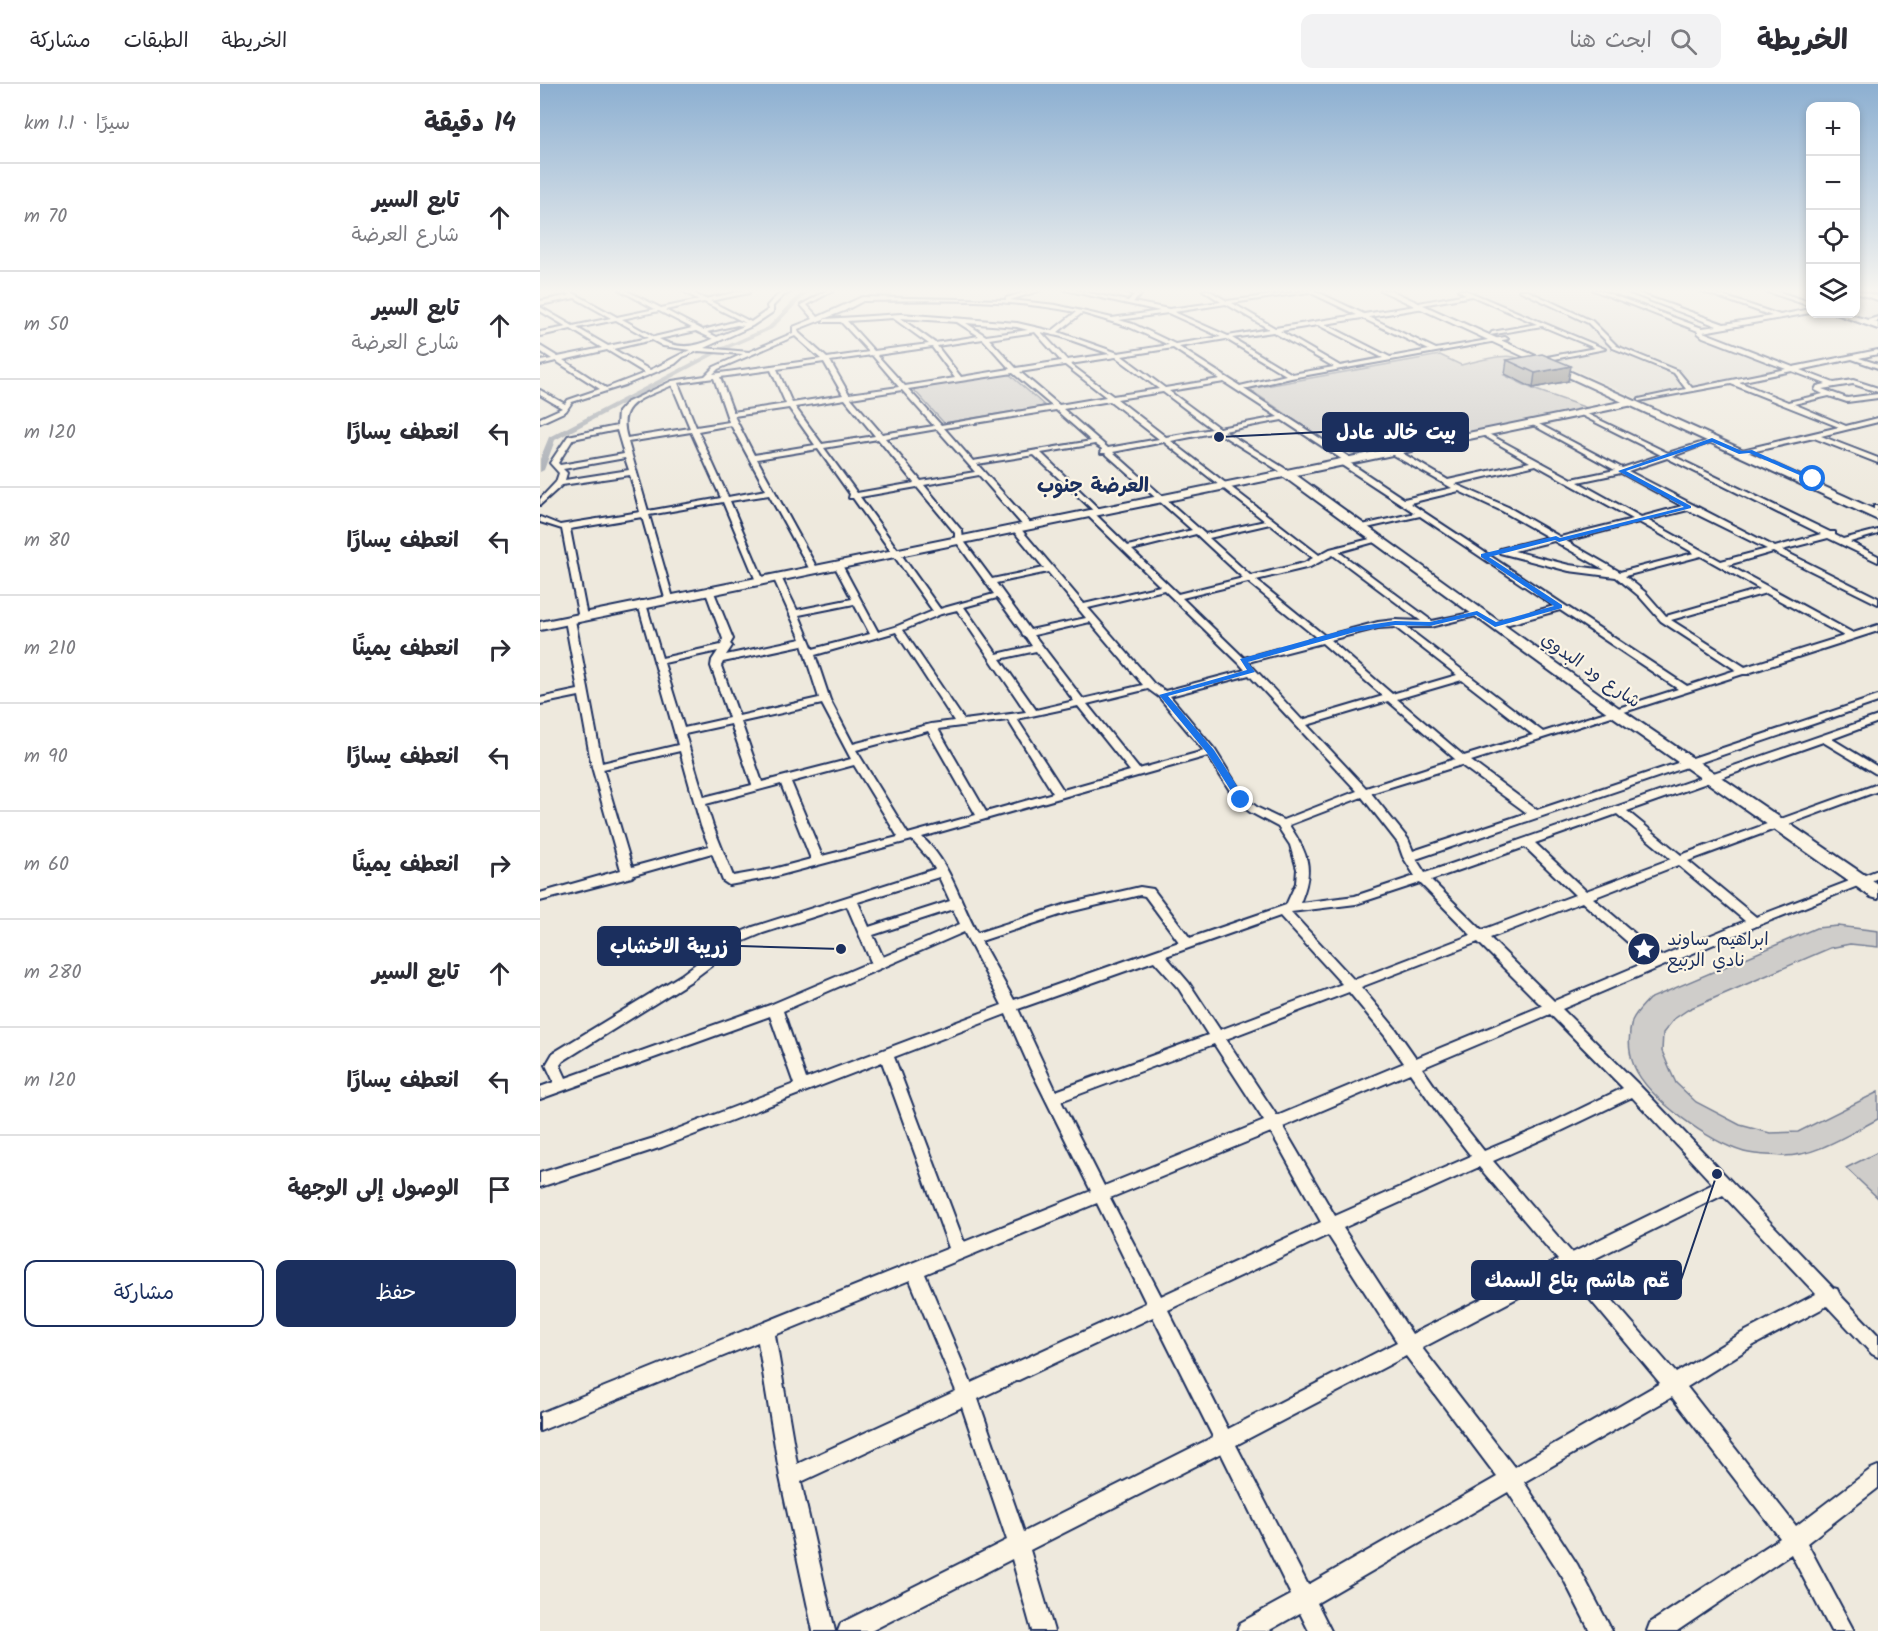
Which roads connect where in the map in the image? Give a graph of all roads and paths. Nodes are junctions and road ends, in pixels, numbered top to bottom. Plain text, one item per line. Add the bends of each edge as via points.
1 (564, 362) edge
2 (632, 362) edge
3 (674, 362) edge
4 (731, 362) edge
5 (811, 362) edge
6 (827, 362) edge
7 (882, 362) edge
8 (947, 362) edge
9 (1007, 362) edge
10 (1063, 362) edge
11 (1064, 362) edge
12 (1125, 362) edge
13 (1198, 362) edge
14 (1268, 362) edge
15 (1330, 362) edge
16 (1372, 362) edge
17 (1550, 362) edge
18 (1557, 362) edge
19 (1652, 362) edge
20 (1776, 362) edge
21 (1827, 362) edge
22 (773, 368) junction
23 (1340, 368) junction
24 (1795, 369) junction
25 (1014, 370) junction
26 (648, 372) junction
27 (716, 376) junction
28 (1291, 376) junction
29 (959, 379) junction
30 (1223, 380) junction
31 (1731, 381) junction
32 (674, 382) junction
33 (1832, 384) junction
34 (905, 387) junction
35 (1876, 387) edge
36 (1241, 388) junction
37 (1161, 389) junction
38 (605, 390) junction
39 (1690, 390) junction
40 (540, 392) edge
41 (1827, 395) junction
42 (1878, 396) edge
43 (847, 397) junction
44 (1109, 398) junction
45 (1869, 398) junction
46 (1636, 401) junction
47 (1878, 401) edge
48 (1787, 404) junction
49 (790, 405) junction
50 (565, 407) junction
51 (1055, 407) junction
52 (1581, 413) junction
53 (729, 415) junction
54 (1283, 418) junction
55 (540, 421) edge
56 (1876, 421) edge
57 (733, 423) junction
58 (1533, 423) junction
59 (939, 426) junction
60 (620, 427) junction
61 (1845, 428) junction
62 (692, 430) junction
63 (1218, 430) junction
64 (1483, 433) junction
65 (878, 436) junction
66 (1816, 436) junction
67 (625, 440) junction
68 (1163, 440) junction
69 (1712, 440) junction
70 (1095, 442) junction
71 (818, 447) junction
72 (1104, 451) junction
73 (1035, 452) junction
74 (1394, 452) junction
75 (1746, 452) junction
76 (1665, 455) junction
77 (627, 456) junction
78 (752, 458) junction
79 (1878, 461) edge
80 (1346, 462) junction
81 (1536, 463) junction
82 (972, 464) junction
83 (561, 467) junction
84 (632, 471) junction
85 (1621, 471) junction
86 (980, 473) junction
87 (1286, 474) junction
88 (1569, 482) junction
89 (560, 483) junction
90 (1447, 483) junction
91 (917, 484) junction
92 (1224, 487) junction
93 (1459, 489) junction
94 (771, 492) junction
95 (852, 496) junction
96 (724, 499) junction
97 (1163, 499) junction
98 (1402, 502) junction
99 (540, 503) edge
100 (1689, 507) junction
101 (1878, 510) edge
102 (646, 513) junction
103 (1093, 513) junction
104 (1420, 514) junction
105 (540, 519) edge
106 (1638, 520) junction
107 (1270, 522) junction
108 (566, 527) junction
109 (1022, 527) junction
110 (1360, 528) junction
111 (1878, 532) edge
112 (1199, 534) junction
113 (1832, 534) junction
114 (1375, 539) junction
115 (1558, 539) junction
116 (959, 540) junction
117 (1842, 542) junction
118 (1126, 549) junction
119 (1774, 550) junction
120 (1333, 551) junction
121 (1503, 551) junction
122 (896, 553) junction
123 (1700, 554) junction
124 (1484, 556) junction
125 (1318, 558) junction
126 (1878, 559) edge
127 (1720, 564) junction
128 (837, 565) junction
129 (1049, 569) junction
130 (814, 570) junction
131 (1619, 575) junction
132 (777, 577) junction
133 (1249, 579) junction
134 (760, 581) junction
135 (990, 582) junction
136 (1167, 587) junction
137 (709, 590) junction
138 (1767, 590) junction
139 (999, 595) junction
140 (1176, 597) junction
141 (669, 598) junction
142 (855, 601) junction
143 (1878, 601) edge
144 (642, 604) junction
145 (958, 605) junction
146 (1082, 607) junction
147 (1560, 607) junction
148 (938, 612) junction
149 (1477, 613) junction
150 (795, 614) junction
151 (576, 618) junction
152 (1092, 619) junction
153 (1664, 619) junction
154 (1395, 623) junction
155 (1430, 624) junction
156 (1495, 625) junction
157 (540, 626) edge
158 (1878, 628) edge
159 (898, 629) junction
160 (1026, 634) junction
161 (876, 636) junction
162 (1853, 637) junction
163 (1322, 638) junction
164 (806, 641) junction
165 (727, 646) junction
166 (1036, 648) junction
167 (810, 653) junction
168 (994, 658) junction
169 (717, 660) junction
170 (660, 661) junction
171 (1242, 661) junction
172 (1252, 671) junction
173 (1746, 672) junction
174 (1464, 676) junction
175 (1150, 686) junction
176 (1687, 690) junction
177 (582, 692) junction
178 (1163, 695) junction
179 (1390, 697) junction
180 (1878, 699) edge
181 (825, 700) junction
182 (540, 701) edge
183 (1078, 704) junction
184 (1617, 713) junction
185 (1033, 714) junction
186 (1011, 717) junction
187 (1878, 718) edge
188 (735, 721) junction
189 (960, 722) junction
190 (1299, 724) junction
191 (931, 728) junction
192 (680, 732) junction
193 (1542, 736) junction
194 (1824, 738) junction
195 (684, 747) junction
196 (850, 748) junction
197 (1211, 752) junction
198 (857, 761) junction
199 (1463, 761) junction
200 (1690, 761) junction
201 (597, 767) junction
202 (1878, 772) edge
203 (1137, 773) junction
204 (1712, 776) junction
205 (785, 780) junction
206 (1878, 787) edge
207 (758, 788) junction
208 (1364, 792) junction
209 (1060, 795) junction
210 (700, 802) junction
211 (1618, 809) junction
212 (1535, 814) junction
213 (983, 817) junction
214 (1779, 822) junction
215 (1282, 824) junction
216 (910, 837) junction
217 (1527, 842) junction
218 (715, 848) junction
219 (1409, 856) junction
220 (818, 861) junction
221 (1681, 861) junction
222 (943, 872) junction
223 (628, 874) junction
224 (1878, 874) edge
225 (1422, 879) junction
226 (1861, 880) junction
227 (1878, 893) edge
228 (541, 896) edge
229 (1583, 897) junction
230 (852, 902) junction
231 (957, 903) junction
232 (1287, 910) junction
233 (1754, 922) junction
234 (967, 926) junction
235 (866, 933) junction
236 (1480, 936) junction
237 (976, 938) junction
238 (1187, 943) junction
239 (1156, 954) junction
240 (1659, 962) junction
241 (879, 964) junction
242 (1352, 986) junction
243 (1010, 1007) junction
244 (1551, 1007) junction
245 (775, 1009) junction
246 (1216, 1038) junction
247 (886, 1054) junction
248 (1413, 1064) junction
249 (562, 1086) junction
250 (802, 1087) junction
251 (1634, 1089) junction
252 (540, 1093) edge
253 (1052, 1098) junction
254 (1274, 1125) junction
255 (1482, 1159) junction
256 (540, 1180) edge
257 (1725, 1186) junction
258 (1101, 1194) junction
259 (1332, 1226) junction
260 (959, 1252) junction
261 (1568, 1262) junction
262 (915, 1271) junction
263 (1831, 1295) junction
264 (1156, 1306) junction
265 (765, 1331) junction
266 (1409, 1346) junction
267 (1878, 1348) edge
268 (1674, 1385) junction
269 (967, 1395) junction
270 (540, 1422) edge
271 (1225, 1439) junction
272 (1878, 1476) edge
273 (790, 1477) junction
274 (1510, 1478) junction
275 (1794, 1540) junction
276 (1019, 1546) junction
277 (1304, 1599) junction
278 (824, 1631) edge
279 (849, 1631) edge
280 (1043, 1631) edge
281 (1248, 1631) edge
282 (1320, 1631) edge
283 (1601, 1631) edge
284 (1658, 1631) edge
285 (1843, 1631) edge

1 - 38 street
2 - 26 street
3 - 26 street
4 - 27 street via 708,373
5 - 22 street
6 - 43 street
7 - 34 street
8 - 29 street
9 - 25 street
10 - 25 street
11 - 44 street
12 - 37 street
13 - 30 street
14 - 28 street
15 - 23 street
16 - 23 street
17 - 46 main road
18 - 46 main road
19 - 39 street via 1676,372
20 - 24 street
21 - 24 street
22 - 27 street
22 - 49 street
23 - 28 street
24 - 31 street
24 - 33 street
25 - 29 street
25 - 51 street
26 - 38 street
27 - 32 street
27 - 53 street
28 - 36 street
29 - 34 street
30 - 36 street
30 - 37 street
31 - 39 street
31 - 48 street
32 - 60 street via 628,404 621,412
32 - 62 street
33 - 35 street via 1853,382
33 - 41 street via 1819,387
34 - 43 street
34 - 59 street
36 - 54 street
37 - 44 street
37 - 63 street
38 - 50 street via 570,401
39 - 46 street
40 - 50 street
41 - 45 street via 1848,400
41 - 48 street
42 - 45 street
43 - 49 street
43 - 65 street
44 - 51 street
44 - 68 street
45 - 47 street
46 - 52 street
46 - 69 main road
46 - 75 main road
48 - 61 street
49 - 53 street
49 - 71 street
50 - 55 street
51 - 59 street
51 - 70 street
52 - 58 street
52 - 76 street
53 - 57 street
54 - 63 street
54 - 80 street
56 - 61 street
57 - 62 street
57 - 78 street
58 - 64 street
58 - 85 street
59 - 65 street
59 - 82 street
60 - 67 street
60 - 83 street via 573,435 554,463
61 - 66 street
62 - 67 street
62 - 96 street
63 - 68 street
63 - 87 street
64 - 74 street
64 - 81 street
65 - 71 street
65 - 91 street
66 - 75 street
66 - 79 street
67 - 77 street
68 - 72 street
68 - 92 street
69 - 75 main road
69 - 76 street
70 - 72 street
70 - 73 street
71 - 78 street
71 - 95 street
72 - 97 street
73 - 82 street
73 - 103 street
74 - 80 street
74 - 90 street
75 - 101 main road
76 - 85 street
76 - 113 street
77 - 83 street
77 - 84 street
78 - 94 street
80 - 87 street
80 - 98 street
81 - 88 street
81 - 90 street
82 - 86 street
83 - 89 street
84 - 89 street
84 - 102 street
85 - 88 street
85 - 100 street
86 - 91 street
86 - 109 street
87 - 92 street
87 - 110 street, شارع ود البدوي
88 - 106 street
89 - 99 street
90 - 93 street
91 - 95 street
91 - 116 street via 959,533
92 - 97 street
92 - 107 street
93 - 98 street
93 - 115 street via 1493,502
94 - 96 street
94 - 130 street
95 - 122 street
96 - 102 street
96 - 134 street
97 - 103 street
97 - 112 street
98 - 104 street
100 - 106 street
100 - 119 street
102 - 108 street
102 - 141 street
103 - 109 street
103 - 118 street
104 - 110 street
104 - 124 street
105 - 108 street
106 - 115 street
106 - 123 street
107 - 112 street
107 - 125 street
108 - 151 street
109 - 116 street
109 - 129 street
110 - 114 street, شارع ود البدوي
111 - 117 street
112 - 118 street
112 - 133 street
113 - 117 street
113 - 119 street
114 - 120 street
114 - 149 street, شارع ود البدوي
115 - 121 street
115 - 131 street
116 - 122 street
116 - 135 street
117 - 126 street
118 - 136 street
119 - 127 street
119 - 143 street
120 - 125 street
120 - 155 street
121 - 124 street
121 - 131 street via 1569,568
122 - 128 street
122 - 148 street
123 - 127 street
123 - 131 street
124 - 147 street
125 - 133 street via 1307,565
127 - 138 street
128 - 130 street
128 - 142 street
129 - 135 street
129 - 146 street
130 - 132 street
131 - 153 street
132 - 134 street
132 - 150 street
133 - 140 street
133 - 163 street
134 - 137 street
135 - 139 street
136 - 140 street
136 - 146 street
137 - 141 street
137 - 165 street via 728,639
138 - 153 street
138 - 162 street
139 - 145 street
139 - 160 street
140 - 171 street
141 - 144 street
142 - 150 street
142 - 161 street
144 - 151 street
144 - 170 street
145 - 148 street
145 - 168 street
146 - 152 street
147 - 156 street
147 - 176 street
148 - 159 street
149 - 155 street
149 - 156 street, شارع ود البدوي
150 - 164 street
151 - 157 street
151 - 177 street
152 - 160 street
152 - 175 street
153 - 173 street
154 - 155 street
154 - 163 street
154 - 174 street
156 - 184 street, شارع ود البدوي
158 - 162 street
159 - 161 street
159 - 189 street
160 - 166 street
161 - 167 street
162 - 173 street
163 - 171 street
163 - 179 street
164 - 167 street
164 - 169 street
165 - 169 street
165 - 170 street
166 - 168 street
166 - 183 street
167 - 181 street
168 - 185 street
169 - 188 street
170 - 192 street
171 - 172 street
172 - 178 street
172 - 190 street
173 - 176 street
174 - 179 street
174 - 193 street
175 - 178 street
175 - 183 street
176 - 184 street
177 - 182 street
177 - 201 street
178 - 197 street
179 - 190 street
179 - 199 street
180 - 200 street
181 - 188 street
181 - 196 street
183 - 185 street
183 - 203 street
184 - 193 street
184 - 200 street, شارع ود البدوي
185 - 186 street
186 - 189 street
186 - 209 street
187 - 194 street
188 - 192 street
188 - 207 street
189 - 191 street
190 - 208 street
191 - 196 street
191 - 213 street
192 - 195 street
193 - 199 street
194 - 202 street
194 - 204 street
195 - 201 street
195 - 210 street
196 - 198 street
197 - 203 street
197 - 215 street via 1241,800
198 - 205 street
198 - 216 street
199 - 208 street
199 - 212 street
200 - 204 street, شارع ود البدوي
200 - 212 street
201 - 223 street
203 - 209 street
204 - 211 street
204 - 214 street, شارع ود البدوي
205 - 207 street
205 - 220 street
206 - 214 street
207 - 210 street
208 - 215 street
208 - 219 street via 1404,842
209 - 213 street
210 - 218 street
211 - 217 street
211 - 221 street
212 - 219 street
213 - 216 street
214 - 221 street
214 - 226 street, شارع ود البدوي
215 - 232 street via 1296,845 1303,869 1302,883
216 - 220 street
216 - 222 street via 931,850
217 - 225 street
217 - 229 street
218 - 220 street via 727,878 735,881
218 - 223 street
219 - 225 street
221 - 229 street
221 - 233 street
222 - 230 street
222 - 231 street
223 - 228 street
224 - 226 street
225 - 232 street via 1356,900
225 - 236 street
226 - 227 street, شارع ود البدوي
226 - 233 street
229 - 236 street
229 - 240 street
230 - 235 street
230 - 249 street via 739,939 686,978 558,1057 553,1065
231 - 234 street
231 - 235 street
232 - 238 street
232 - 242 street
233 - 240 street
234 - 237 street
234 - 241 street
235 - 241 street
236 - 242 street
236 - 244 street
237 - 238 street via 1077,905 1140,891 1149,892
237 - 243 street
238 - 239 street
239 - 243 street
239 - 246 street via 1184,986
240 - 244 street
241 - 245 street
242 - 246 street
242 - 248 street
243 - 247 street
243 - 253 street
244 - 248 street
244 - 251 street
245 - 249 street
245 - 250 street
246 - 253 street
246 - 254 street
247 - 250 street
247 - 260 street
248 - 254 street
248 - 255 street
249 - 252 street
250 - 256 street via 657,1143
251 - 255 street
251 - 257 street
253 - 258 street
254 - 258 street
254 - 259 street
255 - 259 street
255 - 261 street
257 - 261 street
257 - 263 street
258 - 260 street
258 - 264 street
259 - 264 street
259 - 266 street
260 - 262 street
261 - 266 street
261 - 268 street
262 - 265 street
262 - 269 street
263 - 267 street
263 - 268 street
264 - 269 street
264 - 271 street
265 - 270 street
265 - 273 street
266 - 271 street
266 - 274 street
268 - 274 street
268 - 275 street
269 - 273 street
269 - 276 street
271 - 276 street
271 - 277 street
272 - 275 street
273 - 278 street
274 - 277 street
274 - 283 street via 1570,1571
275 - 284 street
275 - 285 street
276 - 279 street
276 - 280 street
277 - 281 street
277 - 282 street

